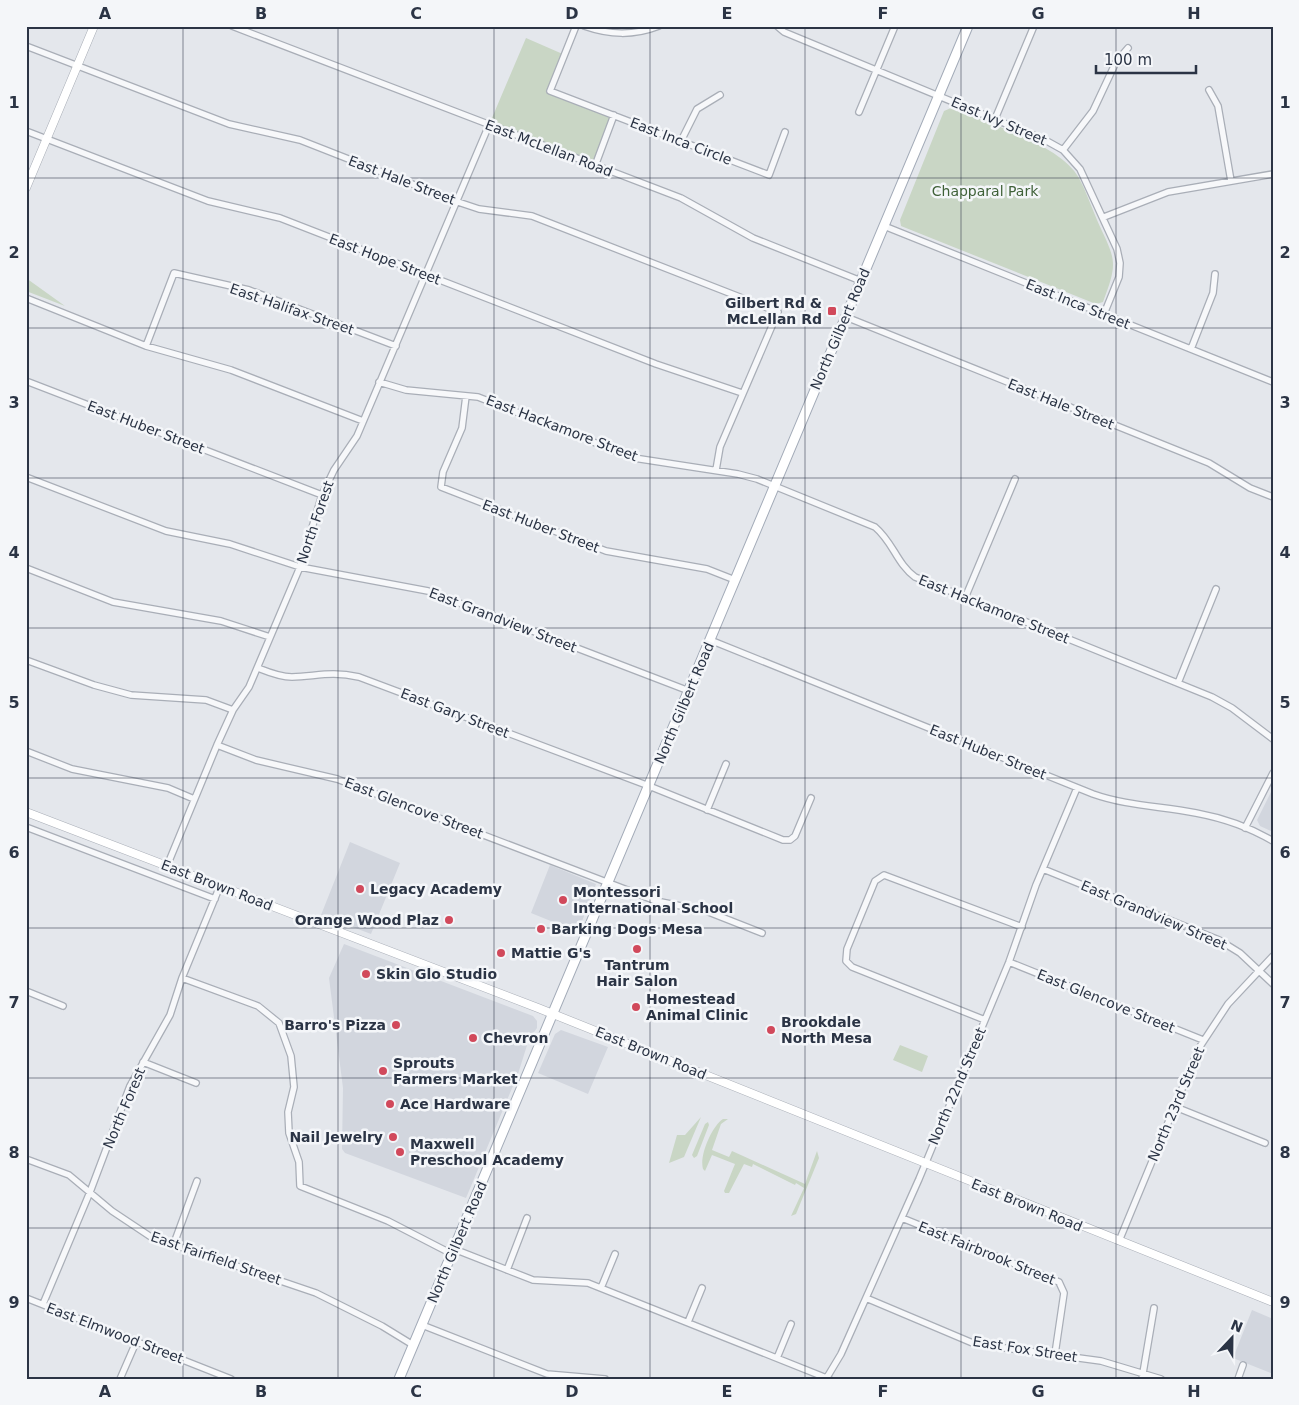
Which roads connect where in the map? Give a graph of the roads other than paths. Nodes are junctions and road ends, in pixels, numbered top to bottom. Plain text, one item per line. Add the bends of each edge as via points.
1 (94, 26) edge
2 (232, 26) edge
3 (576, 26) edge
4 (584, 26) edge
5 (659, 26) edge
6 (777, 26) edge
7 (895, 26) edge
8 (968, 26) edge
9 (1034, 26) edge
10 (26, 46) edge
11 (1128, 48) dead end
12 (77, 66) junction
13 (877, 69) junction
14 (1209, 90) dead end
15 (720, 95) dead end
16 (939, 95) junction
17 (859, 112) dead end
18 (614, 115) junction
19 (996, 119) junction
20 (489, 125) junction
21 (26, 131) edge
22 (785, 132) dead end
23 (47, 139) junction
24 (681, 141) junction
25 (1063, 150) junction
26 (595, 166) junction
27 (1273, 174) edge
28 (1231, 181) junction
29 (26, 188) edge
30 (458, 202) junction
31 (1104, 217) junction
32 (884, 226) junction
33 (427, 274) junction
34 (1215, 274) dead end
35 (861, 281) junction
36 (26, 298) edge
37 (1104, 314) junction
38 (846, 317) junction
39 (146, 346) junction
40 (396, 346) junction
41 (1191, 349) junction
42 (26, 381) edge
43 (379, 382) junction
44 (1273, 382) edge
45 (742, 393) junction
46 (466, 396) junction
47 (363, 421) junction
48 (716, 470) junction
49 (26, 477) edge
50 (1015, 479) dead end
51 (775, 486) junction
52 (322, 495) junction
53 (1273, 497) edge
54 (300, 567) junction
55 (26, 568) edge
56 (735, 580) junction
57 (1216, 589) dead end
58 (965, 598) junction
59 (270, 637) junction
60 (710, 640) junction
61 (26, 660) edge
62 (258, 668) junction
63 (1178, 684) junction
64 (689, 691) junction
65 (233, 710) junction
66 (1273, 739) edge
67 (217, 745) junction
68 (26, 751) edge
69 (726, 764) dead end
70 (1273, 774) edge
71 (648, 786) junction
72 (1077, 788) junction
73 (811, 798) dead end
74 (194, 799) junction
75 (707, 810) junction
76 (26, 812) edge
77 (26, 826) edge
78 (1245, 828) junction
79 (1273, 841) edge
80 (167, 866) junction
81 (1043, 869) junction
82 (608, 882) junction
83 (220, 886) junction
84 (215, 899) junction
85 (1022, 927) junction
86 (762, 933) dead end
87 (1273, 956) edge
88 (1009, 962) junction
89 (1259, 970) junction
90 (182, 978) junction
91 (1273, 984) edge
92 (26, 991) edge
93 (63, 1006) dead end
94 (553, 1014) junction
95 (984, 1020) junction
96 (1203, 1040) junction
97 (143, 1062) junction
98 (196, 1082) dead end
99 (1173, 1106) junction
100 (1265, 1143) dead end
101 (26, 1159) edge
102 (925, 1164) junction
103 (197, 1181) dead end
104 (90, 1192) junction
105 (527, 1218) dead end
106 (902, 1218) junction
107 (1119, 1242) junction
108 (173, 1246) junction
109 (453, 1251) junction
110 (615, 1254) dead end
111 (507, 1270) junction
112 (601, 1288) junction
113 (702, 1288) dead end
114 (26, 1298) edge
115 (866, 1298) junction
116 (1273, 1302) edge
117 (43, 1304) junction
118 (1154, 1308) dead end
119 (688, 1322) junction
120 (791, 1324) dead end
121 (422, 1325) junction
122 (137, 1340) junction
123 (413, 1345) junction
124 (1056, 1354) junction
125 (777, 1358) junction
126 (1244, 1365) dead end
127 (1142, 1376) edge
128 (827, 1378) edge
129 (120, 1379) edge
130 (231, 1379) edge
131 (399, 1379) edge
132 (605, 1379) edge
133 (1160, 1379) edge
134 (1238, 1379) edge

1 - 12 main road
2 - 20 street, East McLellan Road
3 - 18 street, East Inca Circle via 550,91
4 - 5 street via 621,35
6 - 13 street, East Ivy Street via 784,32
7 - 13 street
8 - 16 main road, North Gilbert Road
9 - 19 street
10 - 12 street, East Hale Street
11 - 25 street via 1116,62 1093,111
12 - 23 main road
12 - 30 street, East Hale Street via 229,124 300,140
13 - 16 street, East Ivy Street
13 - 17 street
14 - 28 street via 1218,106
15 - 24 street via 696,109
16 - 19 street, East Ivy Street
16 - 32 main road, North Gilbert Road
18 - 24 street, East Inca Circle
18 - 26 street
19 - 25 street, East Ivy Street
20 - 26 street, East McLellan Road
20 - 30 street, North Forest
21 - 23 street, East Hope Street
22 - 24 street, East Inca Circle via 769,175
23 - 29 main road
23 - 33 street, East Hope Street via 208,201 280,218
25 - 31 street, East Ivy Street via 1086,177
26 - 35 street, East McLellan Road via 681,198 752,238
27 - 28 street
28 - 31 street via 1168,192
30 - 33 street, North Forest
30 - 45 street, East Hale Street via 478,209 532,216 778,312
31 - 37 street, East Ivy Street via 1120,263 1117,284
32 - 35 main road, North Gilbert Road
32 - 37 street, East Inca Street
33 - 40 street, North Forest
33 - 45 street, East Hope Street via 656,364
34 - 41 street via 1213,293
35 - 38 main road, North Gilbert Road
36 - 39 street
37 - 41 street, East Inca Street
38 - 51 main road, North Gilbert Road
38 - 53 street, East Hale Street via 1207,462 1250,488
39 - 40 street, East Halifax Street via 174,274 249,290
39 - 47 street via 231,370
40 - 43 street, North Forest
41 - 44 street, East Inca Street
42 - 52 street, East Huber Street
43 - 46 street, East Hackamore Street via 406,390
43 - 47 street, North Forest
45 - 48 street via 720,447
46 - 48 street, East Hackamore Street via 488,400 634,458
46 - 56 street, East Huber Street via 460,434 443,472 441,487 606,551 707,569
47 - 52 street, North Forest
48 - 51 street, East Hackamore Street
49 - 54 street, East Grandview Street via 166,530 230,544
50 - 58 street
51 - 56 main road, North Gilbert Road
51 - 58 street, East Hackamore Street via 875,528 886,538 909,573
52 - 54 street, North Forest
54 - 59 street, North Forest
54 - 64 street, East Grandview Street via 428,591
55 - 59 street via 113,602 221,621
56 - 60 main road, North Gilbert Road
57 - 63 street
58 - 63 street, East Hackamore Street
59 - 62 street, North Forest
60 - 64 main road, North Gilbert Road
60 - 72 street, East Huber Street
61 - 65 street via 130,695 206,700
62 - 65 street, North Forest
62 - 71 street, East Gary Street via 292,677 324,673 359,678
63 - 66 street, East Hackamore Street via 1226,704
64 - 71 main road, North Gilbert Road
65 - 67 street, North Forest
67 - 74 street, North Forest
67 - 82 street, East Glencove Street via 256,760 337,779
68 - 74 street via 72,769 168,788
69 - 75 street
70 - 78 street
71 - 75 street, East Gary Street
71 - 82 main road, North Gilbert Road
72 - 78 street, East Huber Street via 1119,802 1196,813
72 - 81 street, North 22nd Street
73 - 75 street, East Gary Street via 790,840
74 - 80 street, North Forest
76 - 80 main road, East Brown Road
77 - 84 street, East Brown Road
78 - 79 street, East Huber Street
80 - 83 main road, East Brown Road
81 - 85 street, North 22nd Street
81 - 89 street, East Grandview Street via 1219,940
82 - 86 street, East Glencove Street via 662,903 706,911
82 - 94 main road, North Gilbert Road
83 - 84 street, North Forest
83 - 94 main road, East Brown Road
84 - 90 street, North Forest
85 - 88 street, North 22nd Street
85 - 95 street via 892,877 880,876 847,949 846,961 855,968
87 - 89 street, North 23rd Street
88 - 95 street, North 22nd Street
88 - 96 street, East Glencove Street
89 - 91 street, East Grandview Street
89 - 96 street, North 23rd Street via 1228,1004
90 - 97 street, North Forest via 170,1014
90 - 109 street via 258,1006 279,1023 291,1056 294,1087 288,1112 289,1133 298,1162 300,1186
92 - 93 street
94 - 102 main road, East Brown Road
94 - 109 main road, North Gilbert Road
95 - 102 street, North 22nd Street
96 - 99 street, North 23rd Street
97 - 98 street
97 - 104 street, North Forest via 130,1086
99 - 100 street
99 - 107 street, North 23rd Street
101 - 104 street, East Fairfield Street via 68,1175
102 - 106 street, North 22nd Street
102 - 107 main road, East Brown Road
103 - 108 street
104 - 108 street, East Fairfield Street via 136,1228
104 - 117 street, North Forest
105 - 111 street
106 - 115 street, North 22nd Street
106 - 124 street, East Fairbrook Street via 1059,1282 1064,1293
107 - 116 main road, East Brown Road
108 - 123 street, East Fairfield Street via 316,1293
109 - 111 street
109 - 121 main road, North Gilbert Road
110 - 112 street
111 - 112 street via 533,1280 588,1283
112 - 119 street
113 - 119 street
114 - 117 street, East Elmwood Street
115 - 124 street, East Fox Street via 975,1344
115 - 128 street, North 22nd Street
117 - 122 street, East Elmwood Street
118 - 127 street
119 - 125 street
120 - 125 street
121 - 123 main road, North Gilbert Road
121 - 132 street via 547,1374
122 - 129 street
122 - 130 street, East Elmwood Street
123 - 131 main road, North Gilbert Road
124 - 127 street, East Fox Street via 1101,1361
125 - 128 street
126 - 134 street
127 - 133 street, East Fox Street

